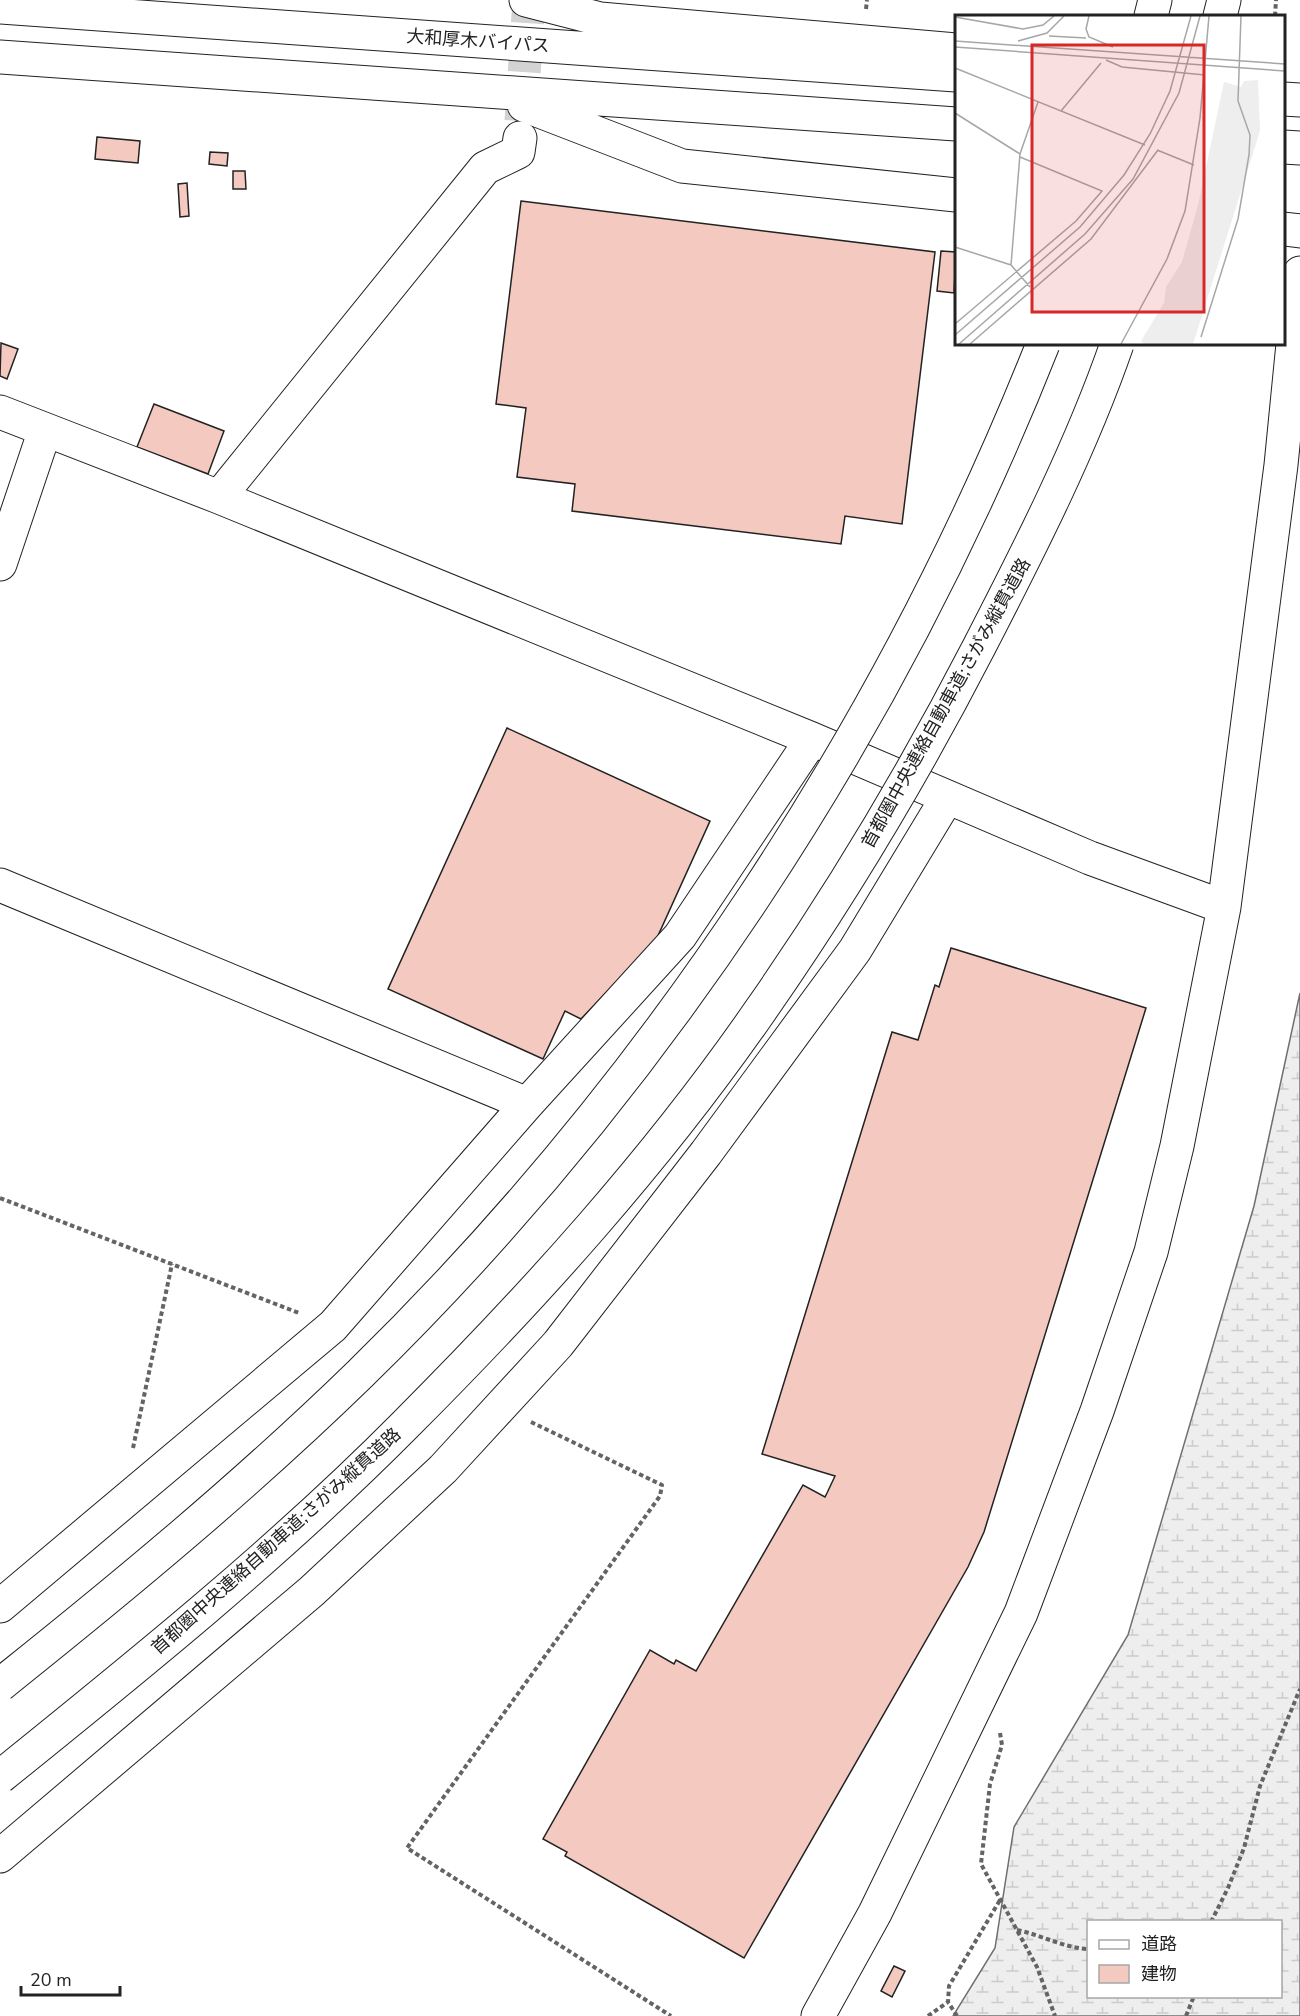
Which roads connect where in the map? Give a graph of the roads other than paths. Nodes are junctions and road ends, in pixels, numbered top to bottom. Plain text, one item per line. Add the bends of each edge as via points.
1 (526, 0) edge
2 (1155, 0) edge
3 (1224, 0) edge
4 (0, 7) edge
5 (1151, 15) edge
6 (1220, 15) edge
7 (955, 50) edge
8 (0, 57) edge
9 (955, 75) edge
10 (493, 93) junction
11 (1285, 99) edge
12 (1300, 100) edge
13 (955, 124) edge
14 (520, 138) tunnel mouth
15 (1285, 147) edge
16 (1300, 148) edge
17 (955, 195) edge
18 (1285, 229) edge
19 (1300, 231) edge
20 (1300, 273) edge
21 (1043, 345) edge
22 (1117, 345) edge
23 (0, 412) edge
24 (45, 430) junction
25 (219, 497) junction
26 (0, 564) edge
27 (812, 739) junction
28 (947, 798) junction
29 (0, 885) edge
30 (1224, 907) junction
31 (527, 1104) junction
32 (0, 1606) edge
33 (0, 1685) edge
34 (0, 1777) edge
35 (2, 1850) edge
36 (818, 2016) edge

1 - 7 main road via 600,19
2 - 5 main road
3 - 6 main road
4 - 9 main road, 大和厚木バイパス
8 - 10 main road
10 - 13 main road
10 - 17 main road via 682,166
11 - 12 main road
14 - 25 main road via 518,152 485,168
15 - 16 main road
18 - 19 main road
20 - 30 main road via 1281,465
21 - 33 main road, bridge via 958,539 891,672 801,828 697,981 598,1110 482,1246 361,1373 220,1504
22 - 34 main road, 首都圏中央連絡自動車道;さがみ縦貫道路, bridge via 1040,530 953,698 871,842 759,1013 652,1154 534,1291 404,1427 267,1554
23 - 24 main road
24 - 25 main road
24 - 26 main road
25 - 27 main road
27 - 28 main road
27 - 31 main road via 680,936
28 - 30 main road via 1090,858
28 - 35 main road via 855,950 706,1153 558,1344 443,1469 312,1591
29 - 31 main road
30 - 36 main road via 1177,1146 1151,1252 1097,1411 1021,1613 875,1913
31 - 32 main road via 333,1326

